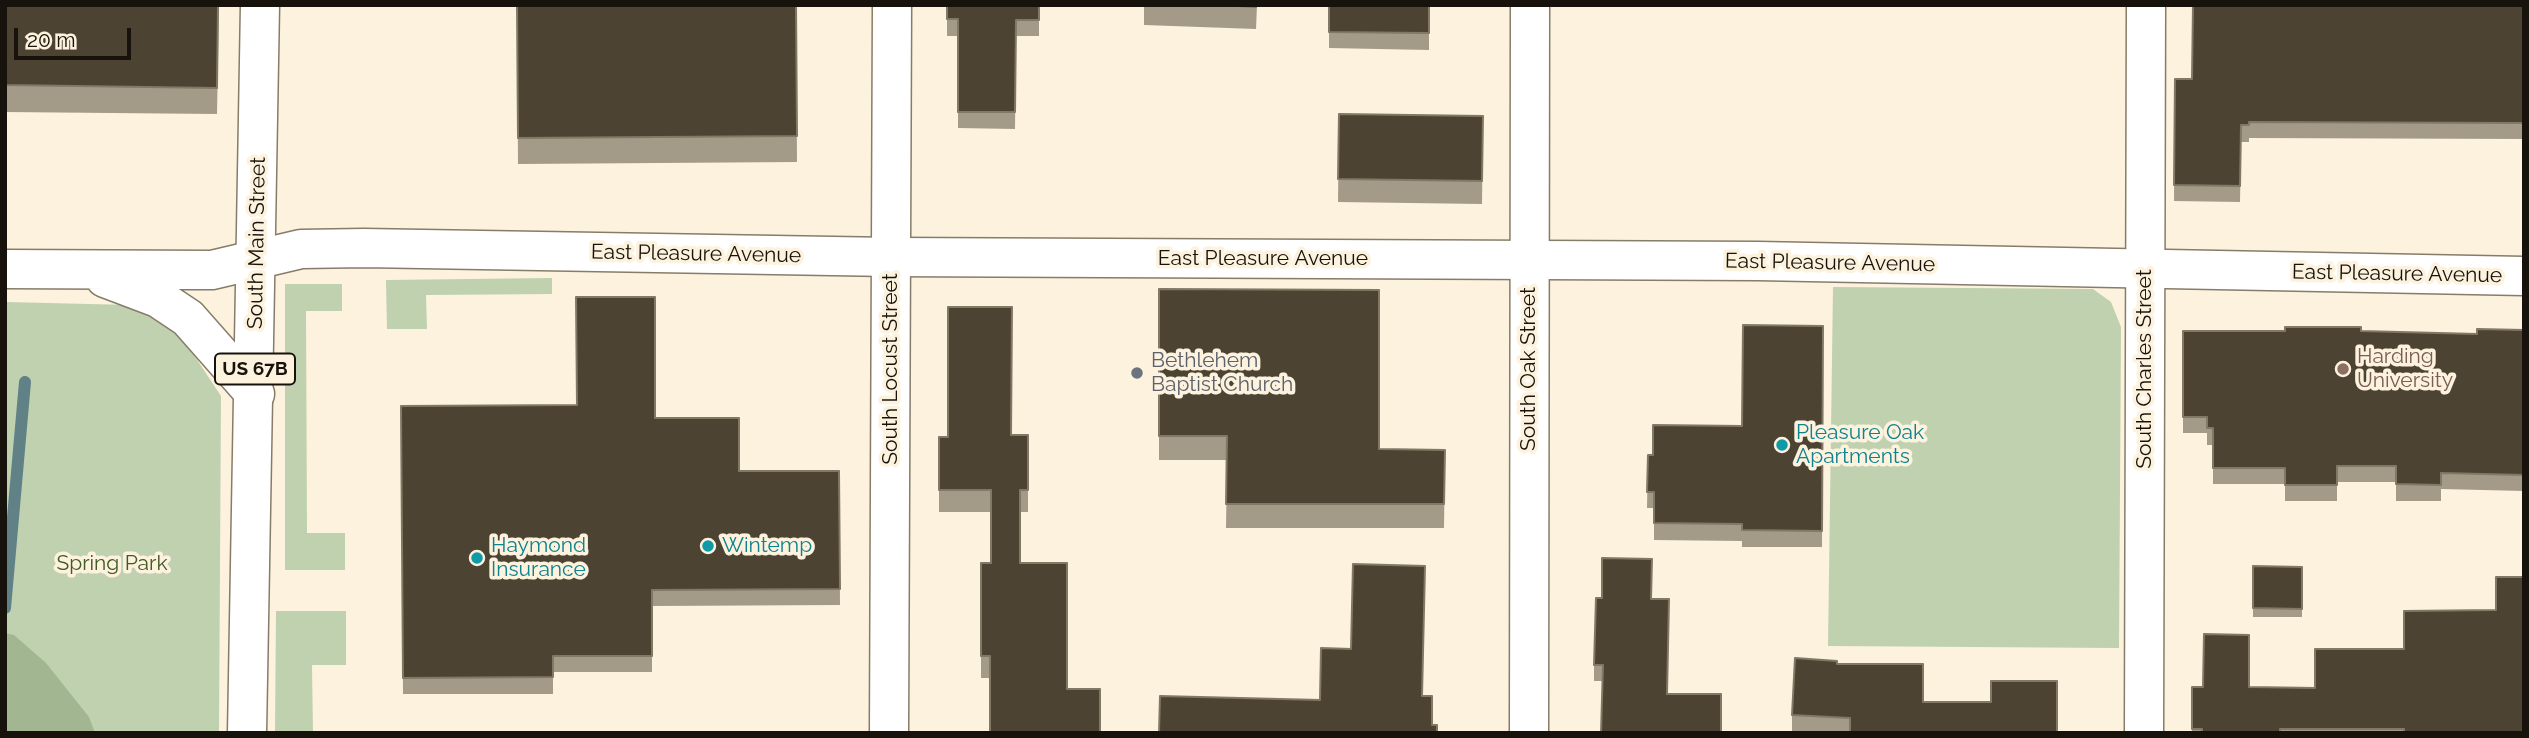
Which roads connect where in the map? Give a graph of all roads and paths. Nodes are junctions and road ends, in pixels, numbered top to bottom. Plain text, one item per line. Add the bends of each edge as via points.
1 (260, 5) edge
2 (892, 5) edge
3 (1530, 5) edge
4 (2146, 5) edge
5 (891, 257) junction
6 (1529, 260) junction
7 (257, 261) junction
8 (5, 269) edge
9 (76, 270) junction
10 (2146, 270) junction
11 (2524, 276) edge
12 (255, 394) junction
13 (247, 733) edge
14 (890, 733) edge
15 (1529, 733) edge
16 (2144, 733) edge

1 - 7 street, South Main Street / US 67B
2 - 5 street, South Locust Street
3 - 6 street, South Oak Street
4 - 10 street, South Charles Street
5 - 6 street, East Pleasure Avenue
5 - 7 street, East Pleasure Avenue via 352,248 301,249
5 - 14 street, South Locust Street
6 - 10 street, East Pleasure Avenue
6 - 15 street, South Oak Street
7 - 9 street, East Pleasure Avenue via 212,270
7 - 12 street, South Main Street / US 67B
8 - 9 street, East Pleasure Avenue
9 - 12 street via 120,281 159,298 188,318
10 - 11 street, East Pleasure Avenue
10 - 16 street, South Charles Street
12 - 13 street, South Main Street / US 67B

